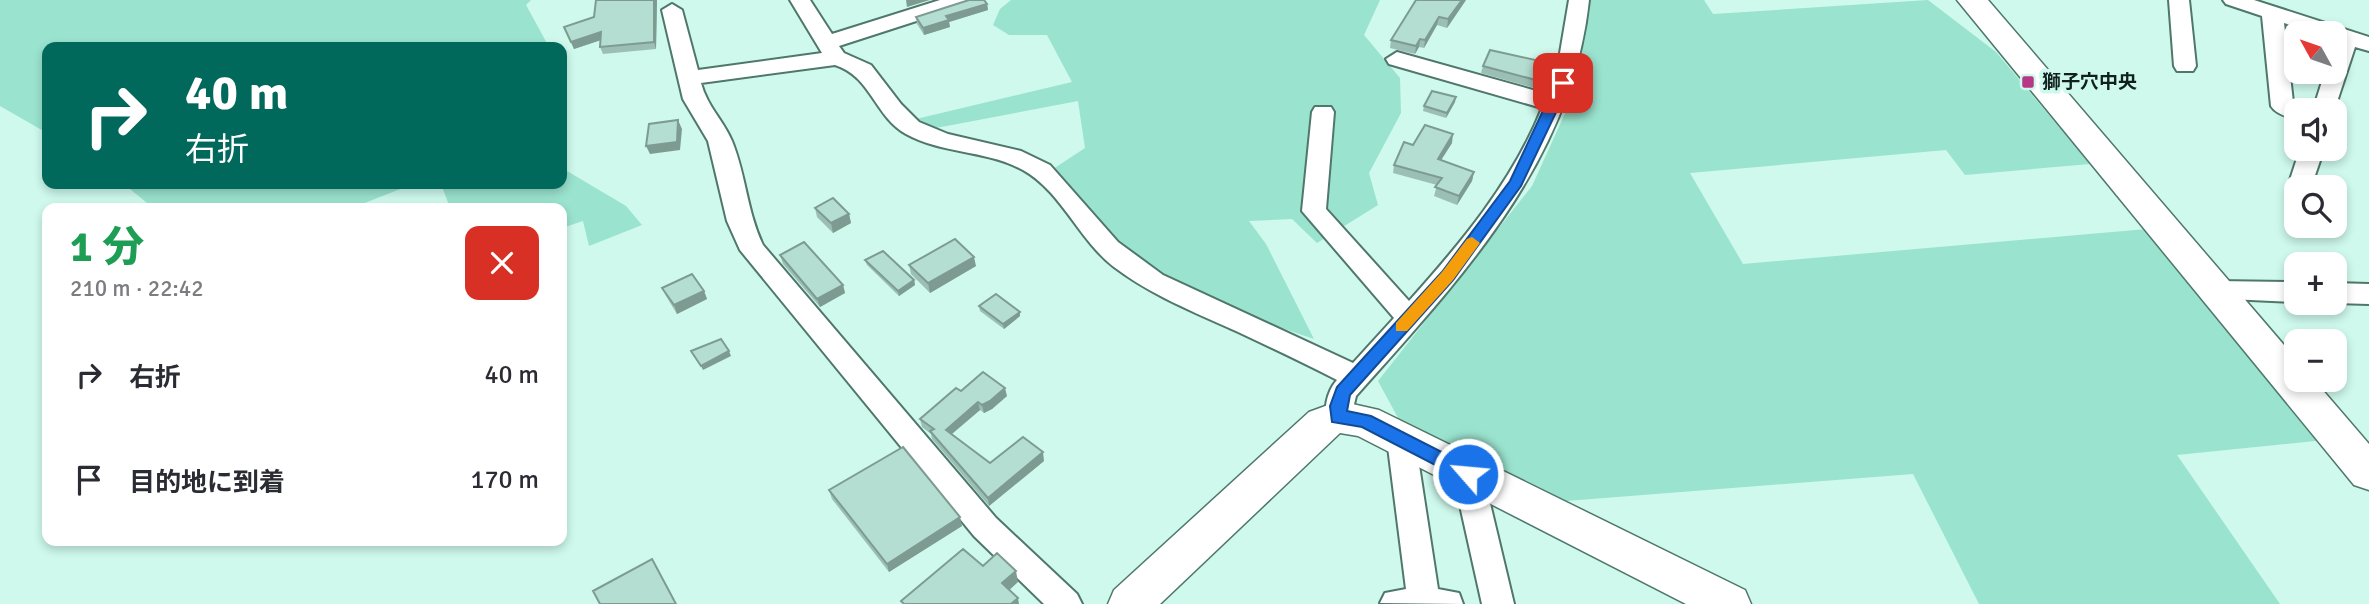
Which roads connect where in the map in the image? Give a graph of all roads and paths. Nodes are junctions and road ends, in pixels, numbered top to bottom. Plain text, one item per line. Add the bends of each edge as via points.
1 (800, 0) edge
2 (886, 0) edge
3 (962, 0) edge
4 (1579, 0) edge
5 (1972, 0) edge
6 (2179, 0) edge
7 (2233, 0) edge
8 (672, 10) dead end
9 (2272, 12) junction
10 (2299, 21) edge
11 (893, 22) junction
12 (2347, 37) edge
13 (2369, 44) edge
14 (830, 51) junction
15 (1397, 59) dead end
16 (2185, 66) dead end
17 (690, 79) junction
18 (1555, 104) junction
19 (2284, 107) edge
20 (1323, 112) dead end
21 (2216, 290) junction
22 (2284, 292) edge
23 (2347, 293) edge
24 (2369, 294) edge
25 (1409, 318) junction
26 (1356, 377) junction
27 (1339, 417) junction
28 (1401, 439) junction
29 (2369, 472) edge
30 (1468, 474) junction
31 (1423, 603) edge
32 (1066, 604) edge
33 (1130, 604) edge
34 (1498, 604) edge
35 (1729, 604) edge

1 - 14 street
2 - 11 street
3 - 11 street
4 - 18 street
5 - 21 street
6 - 16 street
7 - 9 street
8 - 17 street
9 - 10 street
9 - 19 street
11 - 14 street
12 - 13 street
14 - 17 street
14 - 26 street via 865,69 909,126 1041,170 1118,257 1183,299
15 - 18 street
17 - 32 street via 694,99 720,141 739,222 753,250 985,527
18 - 25 street via 1516,183 1448,276
20 - 25 street via 1314,211
21 - 22 street
21 - 29 street
23 - 24 street
25 - 26 street
26 - 27 street via 1343,392
27 - 28 street via 1365,421
27 - 33 street via 1323,423
28 - 30 street
28 - 31 street
30 - 34 street
30 - 35 street

